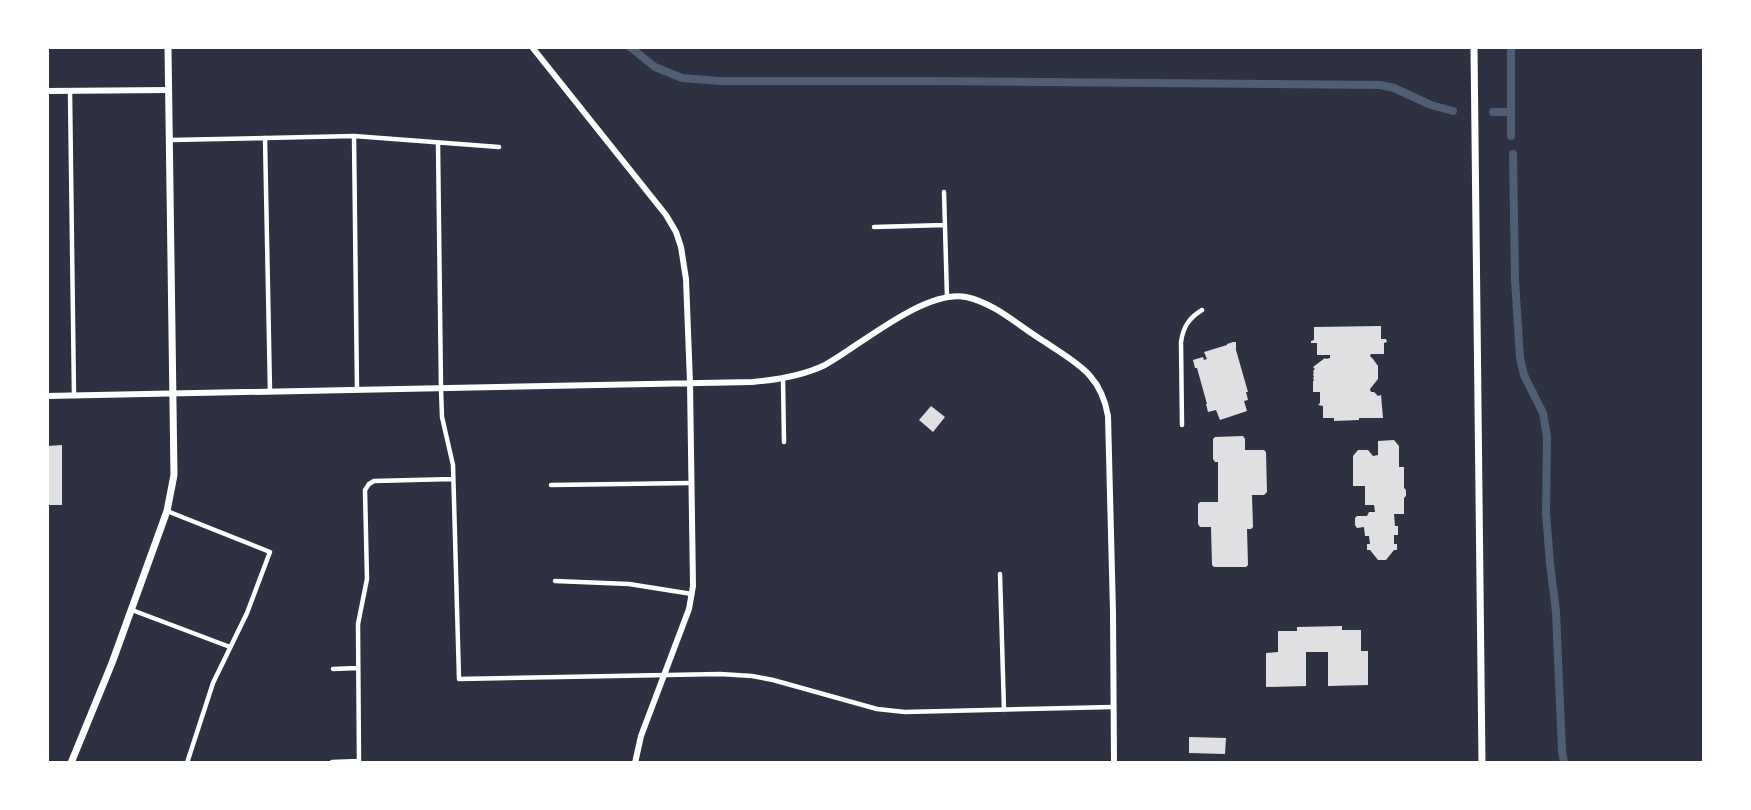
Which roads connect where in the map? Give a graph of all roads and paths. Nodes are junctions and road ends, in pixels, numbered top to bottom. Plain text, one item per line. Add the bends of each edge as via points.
1 (168, 47) edge
2 (531, 47) edge
3 (1474, 47) edge
4 (169, 90) junction
5 (47, 91) edge
6 (71, 91) junction
7 (354, 136) junction
8 (265, 138) junction
9 (171, 140) junction
10 (438, 143) junction
11 (499, 147) dead end
12 (944, 192) dead end
13 (945, 225) junction
14 (874, 227) dead end
15 (947, 296) junction
16 (1202, 310) dead end
17 (783, 379) junction
18 (690, 383) junction
19 (440, 389) junction
20 (357, 390) junction
21 (270, 392) junction
22 (174, 394) junction
23 (47, 396) edge
24 (74, 396) junction
25 (1182, 425) dead end
26 (784, 442) dead end
27 (453, 479) junction
28 (692, 483) junction
29 (551, 485) dead end
30 (167, 511) junction
31 (1000, 574) dead end
32 (555, 581) dead end
33 (692, 594) junction
34 (131, 610) junction
35 (230, 647) junction
36 (333, 668) dead end
37 (358, 668) junction
38 (664, 675) junction
39 (1113, 707) junction
40 (1004, 710) junction
41 (332, 762) edge
42 (359, 762) edge
43 (71, 763) edge
44 (187, 763) edge
45 (635, 763) edge
46 (1114, 763) edge
47 (1482, 763) edge

1 - 4 main road
2 - 18 street via 676,232 685,268
3 - 47 main road
4 - 6 street
4 - 9 main road
5 - 6 street
6 - 24 street
7 - 8 street
7 - 10 street
7 - 20 street
8 - 9 street
8 - 21 street
9 - 22 main road
10 - 11 street
10 - 19 street
12 - 13 street
13 - 14 street
13 - 15 street
15 - 17 street via 925,303 822,366
15 - 39 street via 979,301 1005,315 1089,373 1106,402
16 - 25 street via 1189,319 1182,333
17 - 18 street
17 - 26 street
18 - 19 street
18 - 28 street
19 - 20 street
19 - 27 street
20 - 21 street
21 - 22 street
22 - 24 street
22 - 30 main road via 174,475
23 - 24 street
27 - 37 street via 374,481 365,490 367,579 359,614
27 - 38 street via 459,679
28 - 29 street
28 - 33 street
30 - 34 main road
30 - 35 street via 270,552
31 - 40 street
32 - 33 street via 629,584
33 - 38 street
34 - 35 street
34 - 43 main road
35 - 44 street via 213,682
36 - 37 street
37 - 42 street
38 - 40 street via 752,676 905,712
38 - 45 street
39 - 40 street
39 - 46 street
41 - 42 street

